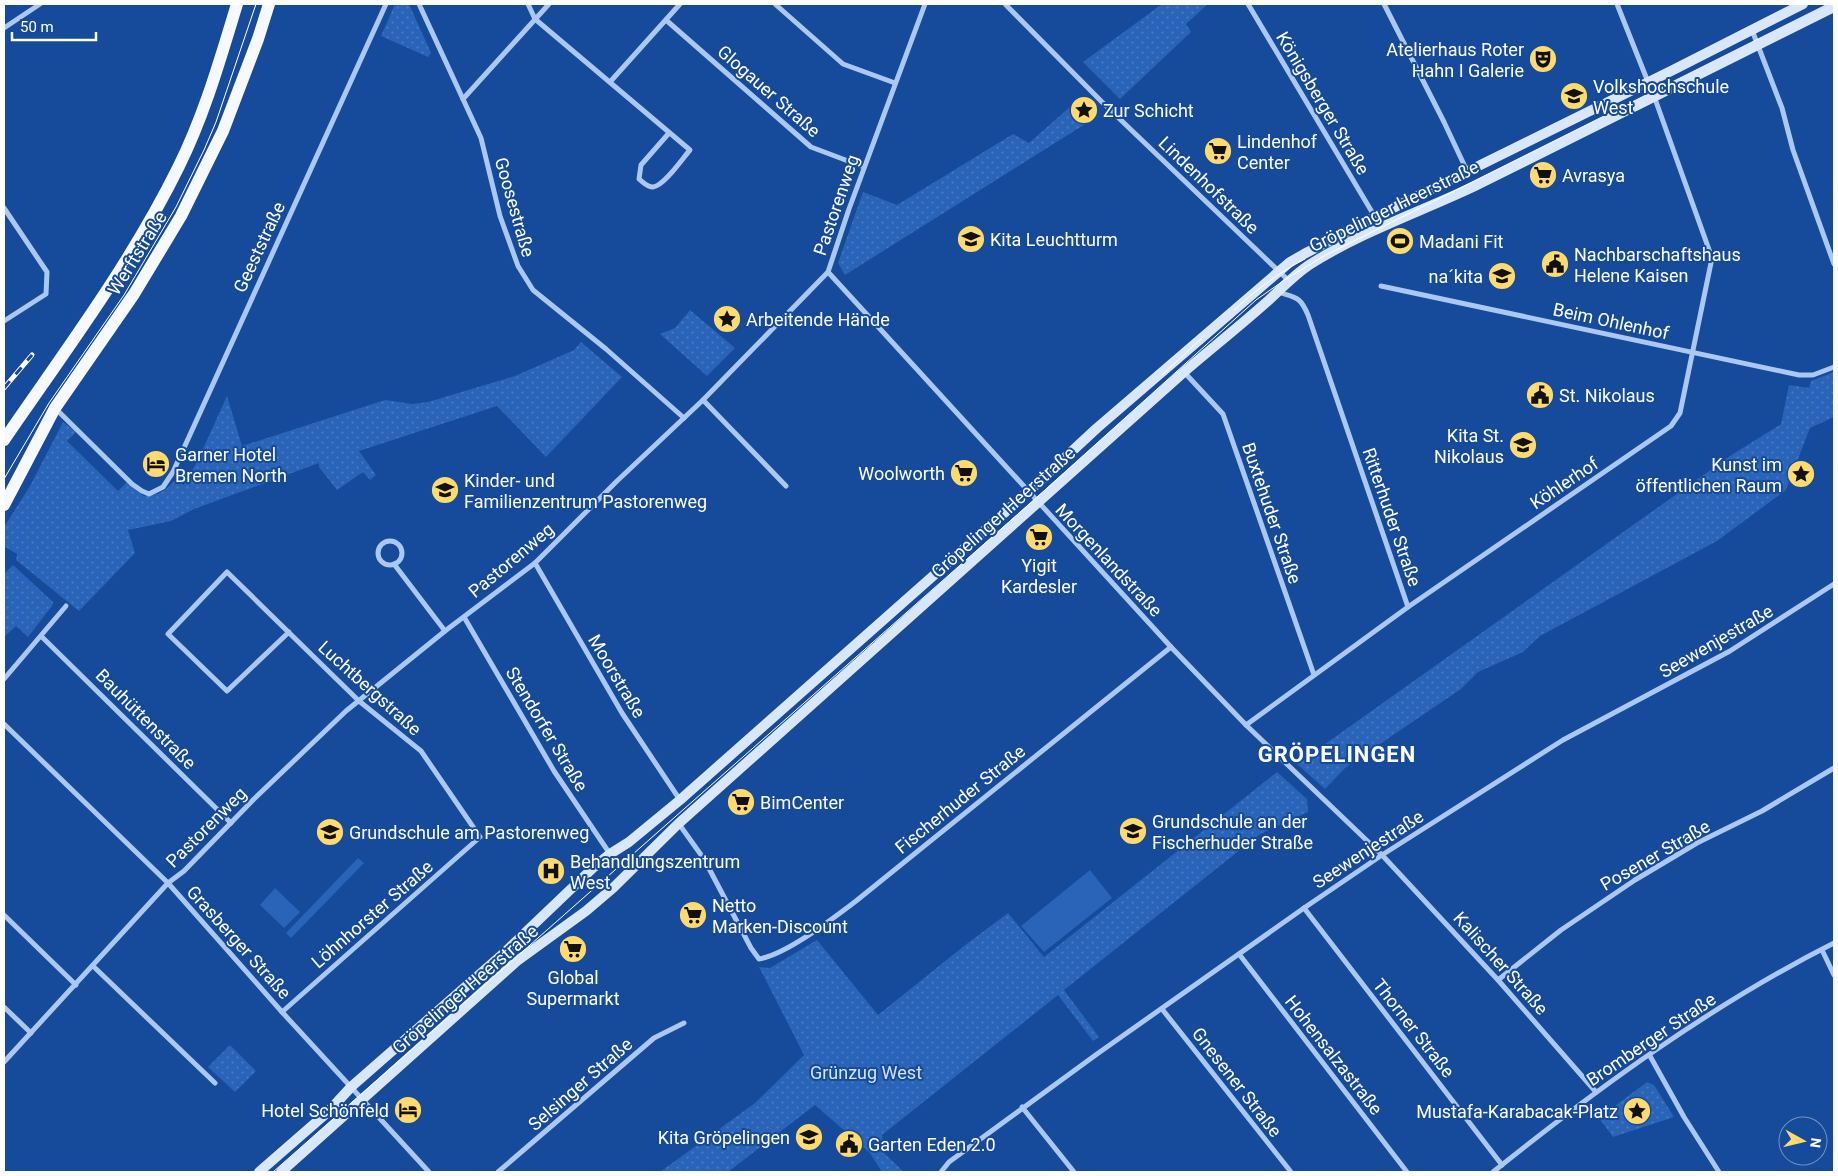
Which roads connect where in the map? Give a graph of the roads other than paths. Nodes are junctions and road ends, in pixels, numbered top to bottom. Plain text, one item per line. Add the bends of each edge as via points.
1 (40, 4) edge
2 (237, 4) edge
3 (269, 4) edge
4 (386, 4) edge
5 (419, 4) edge
6 (528, 4) edge
7 (549, 4) edge
8 (680, 4) edge
9 (775, 4) edge
10 (924, 4) edge
11 (1005, 4) edge
12 (1248, 4) edge
13 (1384, 4) edge
14 (1617, 4) edge
15 (1803, 4) edge
16 (1834, 7) edge
17 (535, 19) junction
18 (666, 20) junction
19 (4, 28) edge
20 (1752, 29) junction
21 (1758, 46) junction
22 (610, 82) junction
23 (1648, 82) junction
24 (895, 83) junction
25 (1654, 96) junction
26 (463, 99) junction
27 (669, 133) junction
28 (864, 167) junction
29 (1467, 172) junction
30 (4, 208) edge
31 (1375, 217) junction
32 (1834, 264) edge
33 (828, 272) junction
34 (1278, 272) junction
35 (1288, 280) junction
36 (1381, 286) dead end
37 (1277, 292) junction
38 (4, 321) edge
39 (1692, 352) junction
40 (1834, 366) edge
41 (1184, 372) junction
42 (703, 400) junction
43 (55, 408) junction
44 (684, 418) junction
45 (4, 440) edge
46 (786, 486) dead end
47 (1029, 491) junction
48 (1038, 503) junction
49 (4, 505) edge
50 (535, 563) junction
51 (394, 564) junction
52 (1834, 584) edge
53 (66, 606) dead end
54 (1408, 607) junction
55 (464, 617) junction
56 (445, 631) junction
57 (289, 632) junction
58 (41, 636) junction
59 (1171, 647) junction
60 (1314, 675) junction
61 (4, 679) edge
62 (359, 701) junction
63 (4, 724) edge
64 (1246, 725) junction
65 (1834, 768) edge
66 (680, 800) junction
67 (231, 823) junction
68 (678, 824) junction
69 (480, 838) joint
70 (610, 854) junction
71 (1382, 855) junction
72 (168, 883) junction
73 (1304, 908) junction
74 (4, 915) edge
75 (1834, 944) edge
76 (1822, 950) junction
77 (1239, 954) junction
78 (93, 966) junction
79 (1834, 975) edge
80 (1498, 980) junction
81 (76, 985) junction
82 (4, 1006) edge
83 (1162, 1009) junction
84 (282, 1012) junction
85 (684, 1023) dead end
86 (31, 1033) junction
87 (1650, 1056) junction
88 (4, 1062) edge
89 (214, 1083) dead end
90 (351, 1087) junction
91 (1596, 1092) junction
92 (363, 1099) junction
93 (1022, 1108) junction
94 (1502, 1165) junction
95 (259, 1172) edge
96 (281, 1172) edge
97 (429, 1172) edge
98 (498, 1172) edge
99 (941, 1172) edge
100 (1074, 1172) edge
101 (1291, 1172) edge
102 (1407, 1172) edge
103 (1493, 1172) edge
104 (1719, 1172) edge

1 - 19 street
2 - 45 main road, Werftstraße via 215,79 179,167 157,210 111,286
3 - 43 main road, Werftstraße via 223,131 181,216 134,294
4 - 43 street, Geeststraße via 173,472 163,487 149,494 132,484
5 - 26 street, Goosestraße
6 - 17 street
7 - 17 street
8 - 18 street
9 - 24 street via 843,64
10 - 24 street, Pastorenweg
11 - 34 street, Lindenhofstraße
12 - 31 street, Königsberger Straße
13 - 29 street
14 - 23 street
15 - 20 main road, Gröpelinger Heerstraße
16 - 21 main road, Gröpelinger Heerstraße
17 - 22 street
17 - 26 street
18 - 22 street
18 - 28 street, Glogauer Straße via 811,147
20 - 21 street
20 - 23 main road, Gröpelinger Heerstraße
21 - 25 main road, Gröpelinger Heerstraße
21 - 32 street
22 - 27 street
23 - 29 main road, Gröpelinger Heerstraße
24 - 28 street, Pastorenweg
25 - 35 main road, Gröpelinger Heerstraße via 1324,256
25 - 39 street, Köhlerhof via 1712,258
26 - 44 street, Goosestraße via 481,138 500,216 516,264 533,290
27 - 27 street via 690,150 662,183 654,187 646,185 639,179 641,164
28 - 33 street, Pastorenweg
29 - 31 main road, Gröpelinger Heerstraße
30 - 38 street via 46,272 46,294
31 - 34 main road, Gröpelinger Heerstraße via 1304,254
33 - 42 street, Pastorenweg
33 - 47 street, Morgenlandstraße
34 - 35 street, Lindenhofstraße
34 - 47 main road, Gröpelinger Heerstraße
35 - 37 main road, Gröpelinger Heerstraße
36 - 39 street, Beim Ohlenhof
37 - 41 main road, Gröpelinger Heerstraße
37 - 54 street, Ritterhuder Straße via 1302,302 1308,315
39 - 40 street, Beim Ohlenhof via 1799,375 1813,375
39 - 54 street, Köhlerhof via 1680,413 1671,426
41 - 48 main road, Gröpelinger Heerstraße
41 - 60 street, Buxtehuder Straße via 1223,414
42 - 44 street, Pastorenweg
42 - 46 street
43 - 49 main road, Werftstraße
44 - 50 street, Pastorenweg
47 - 48 street, Morgenlandstraße
47 - 66 main road, Gröpelinger Heerstraße
48 - 59 street, Morgenlandstraße
48 - 68 main road, Gröpelinger Heerstraße
50 - 55 street, Pastorenweg
50 - 66 street, Moorstraße via 622,713
51 - 51 street via 402,556 401,548 397,542 386,541 379,547 378,558 387,565
51 - 56 street
52 - 71 street, Seewenjestraße via 1730,651 1563,740
53 - 58 street
54 - 60 street, Ritterhuder Straße
55 - 56 street, Pastorenweg
55 - 70 street, Stendorfer Straße via 554,771
56 - 62 street, Pastorenweg
57 - 57 street, Luchtbergstraße via 227,572 168,634 227,691
57 - 62 street, Luchtbergstraße
58 - 61 street
58 - 67 street, Bauhüttenstraße
59 - 64 street, Morgenlandstraße
59 - 68 street, Fischerhuder Straße via 856,901 768,957 759,959 751,948 704,859
60 - 64 street, Ritterhuder Straße
62 - 67 street, Pastorenweg via 313,741
62 - 69 street, Luchtbergstraße via 422,751
63 - 72 street, Grasberger Straße
64 - 71 street, Morgenlandstraße
65 - 80 street, Posener Straße via 1635,880 1561,930
66 - 70 main road, Gröpelinger Heerstraße
67 - 72 street, Pastorenweg
68 - 92 main road, Gröpelinger Heerstraße via 613,888 517,961
69 - 84 street, Löhnhorster Straße
70 - 90 main road, Gröpelinger Heerstraße via 504,953
71 - 73 street, Seewenjestraße
71 - 80 street, Kalischer Straße
72 - 78 street, Pastorenweg
72 - 84 street, Grasberger Straße
73 - 77 street, Seewenjestraße
73 - 94 street, Thorner Straße
74 - 81 street
75 - 76 street, Bromberger Straße
76 - 79 street
76 - 87 street, Bromberger Straße via 1759,984
77 - 83 street, Seewenjestraße
77 - 102 street, Hohensalzastraße
78 - 81 street, Pastorenweg
78 - 89 street
80 - 91 street, Kalischer Straße
81 - 86 street, Pastorenweg
82 - 86 street
83 - 93 street, Seewenjestraße
83 - 101 street, Gnesener Straße
84 - 90 street, Grasberger Straße
85 - 98 street, Selsinger Straße via 654,1038
86 - 88 street, Pastorenweg
87 - 91 street, Bromberger Straße
87 - 104 street
90 - 92 street, Grasberger Straße
90 - 95 main road, Gröpelinger Heerstraße via 329,1111
91 - 94 street, Bromberger Straße
92 - 96 main road, Gröpelinger Heerstraße
92 - 97 street, Grasberger Straße
93 - 99 street, Seewenjestraße via 949,1162
93 - 100 street
94 - 103 street, Bromberger Straße

